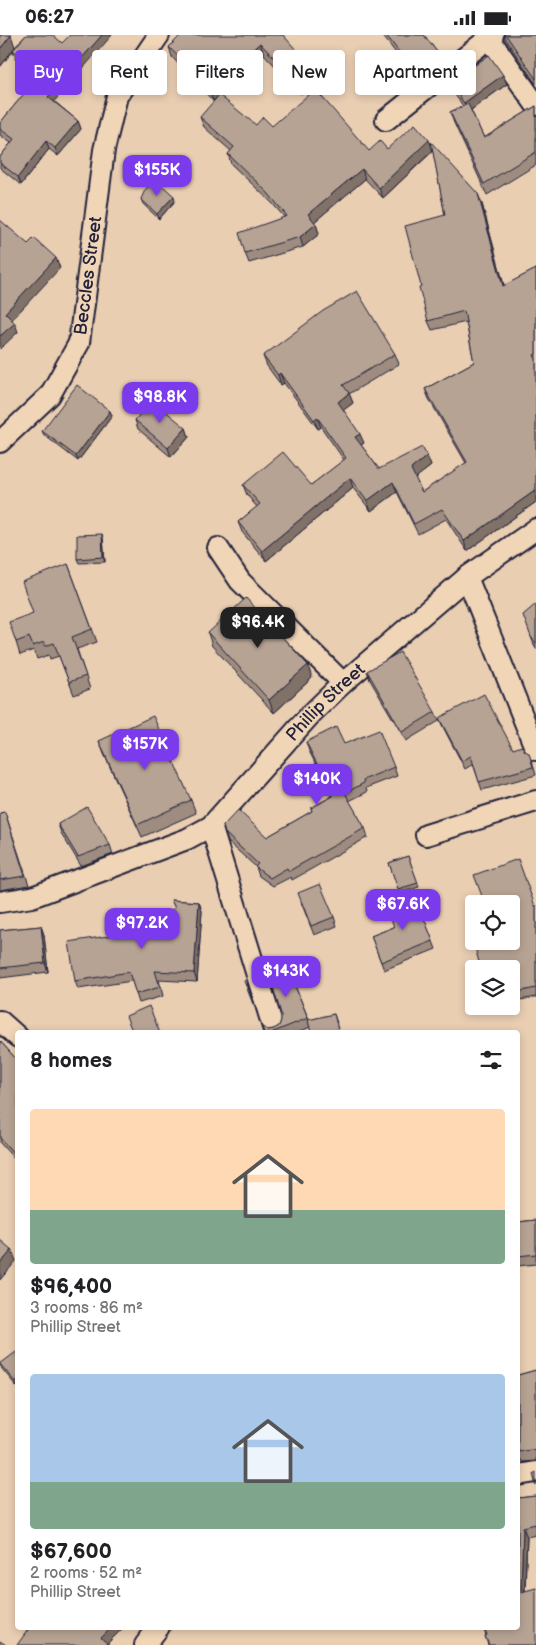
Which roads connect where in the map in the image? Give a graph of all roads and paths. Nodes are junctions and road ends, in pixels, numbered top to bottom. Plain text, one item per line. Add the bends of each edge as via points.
1 (160, 35) edge
2 (491, 36) edge
3 (536, 105) edge
4 (386, 120) dead end
5 (0, 442) edge
6 (536, 529) edge
7 (218, 548) dead end
8 (467, 577) junction
9 (343, 683) junction
10 (536, 750) edge
11 (536, 801) edge
12 (211, 826) junction
13 (426, 835) dead end
14 (0, 902) edge
15 (0, 1021) edge
16 (274, 1027) edge
17 (15, 1034) edge
18 (536, 1472) edge
19 (520, 1475) edge
20 (157, 1630) edge
21 (145, 1645) edge

1 - 5 street, Beccles Street via 117,96 104,150 80,343 50,395
2 - 3 street
2 - 4 street
6 - 8 street, Phillip Street
7 - 9 street via 240,581
8 - 9 street, Phillip Street
8 - 10 street
9 - 12 street, Phillip Street
11 - 13 street
12 - 14 street, Phillip Street via 187,839 32,897
12 - 16 street
15 - 17 street
18 - 19 street
20 - 21 street

